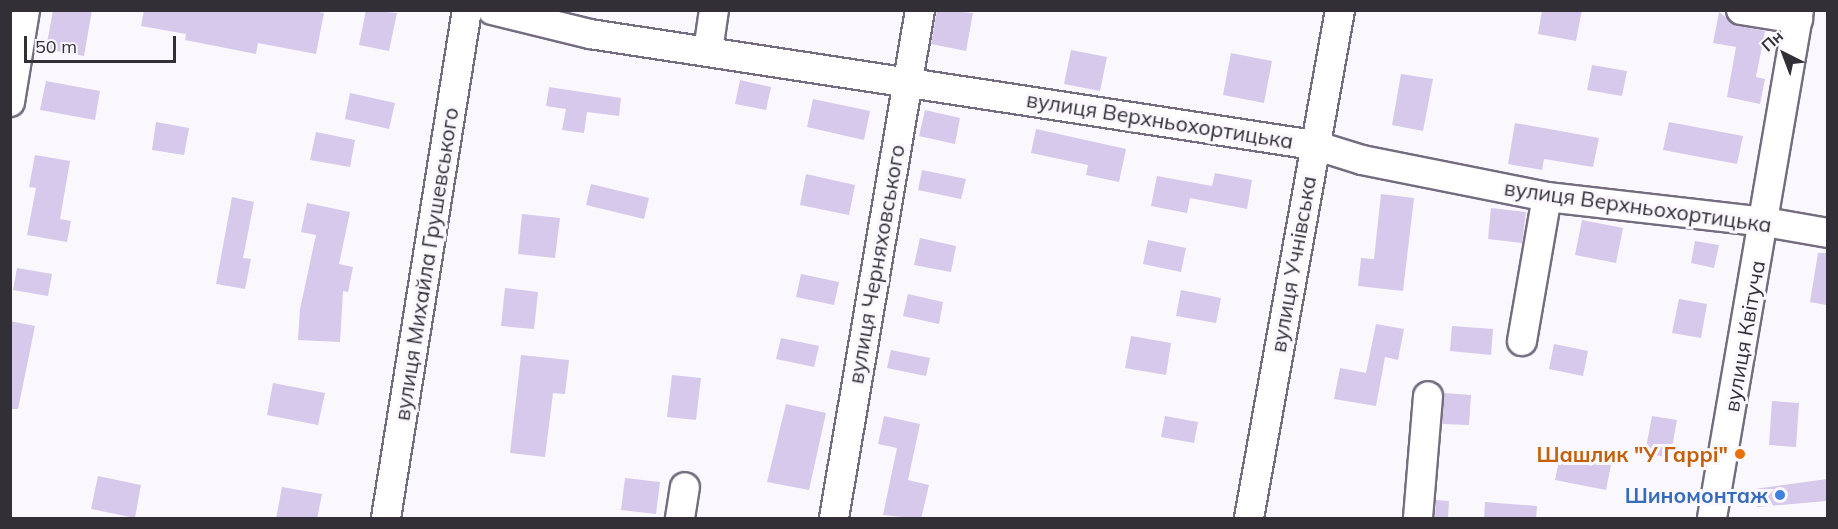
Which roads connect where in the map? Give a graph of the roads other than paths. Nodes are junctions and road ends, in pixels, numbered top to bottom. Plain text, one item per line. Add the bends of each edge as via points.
1 (25, 10) edge
2 (467, 10) edge
3 (492, 10) edge
4 (714, 10) edge
5 (920, 10) edge
6 (1340, 10) edge
7 (1741, 10) edge
8 (1799, 15) edge
9 (708, 51) junction
10 (908, 80) junction
11 (10, 102) edge
12 (1314, 145) junction
13 (1547, 197) junction
14 (1765, 222) junction
15 (1827, 233) edge
16 (1522, 341) dead end
17 (1428, 396) dead end
18 (685, 487) dead end
19 (386, 519) edge
20 (680, 519) edge
21 (834, 519) edge
22 (1249, 519) edge
23 (1418, 519) edge
24 (1712, 519) edge

1 - 11 street
2 - 19 street, вулиця Михайла Грушевського
3 - 9 street, вулиця Верхньохортицька via 590,34
4 - 9 street
5 - 10 street, вулиця Черняховського
6 - 12 street, вулиця Учнівська
7 - 8 street
8 - 14 street, вулиця Квітуча
9 - 10 street, вулиця Верхньохортицька
10 - 12 street, вулиця Верхньохортицька
10 - 21 street, вулиця Черняховського
12 - 13 street, вулиця Верхньохортицька via 1362,160
12 - 22 street, вулиця Учнівська
13 - 14 street, вулиця Верхньохортицька
13 - 16 street
14 - 15 street, вулиця Верхньохортицька
14 - 24 street, вулиця Квітуча
17 - 23 street
18 - 20 street

